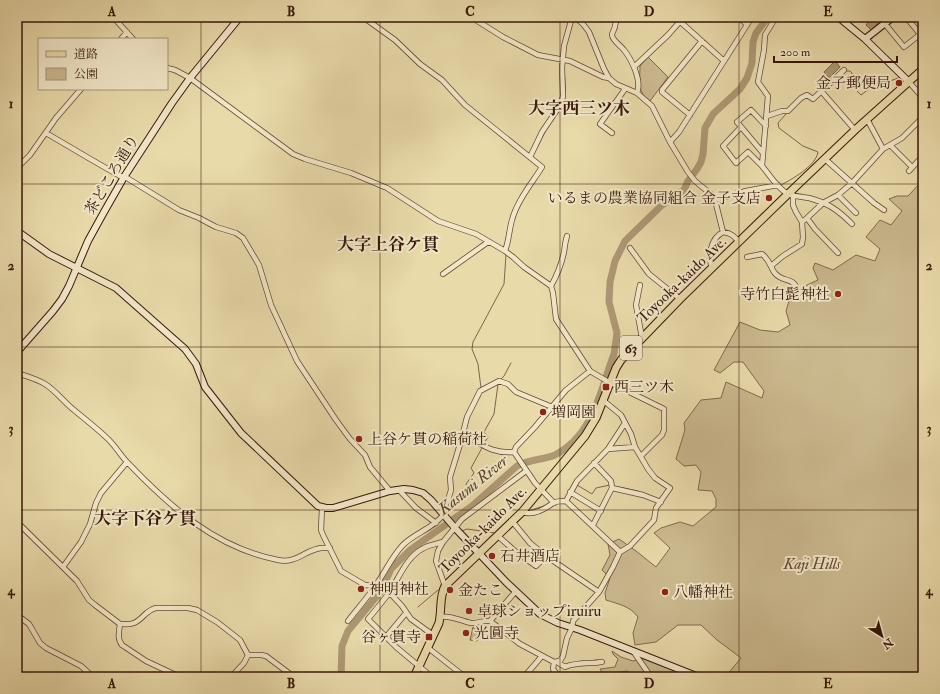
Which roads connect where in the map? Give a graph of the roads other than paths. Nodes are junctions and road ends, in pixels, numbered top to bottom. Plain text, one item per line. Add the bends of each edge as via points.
1 (113, 17) edge
2 (240, 17) edge
3 (363, 17) edge
4 (471, 17) edge
5 (573, 17) edge
6 (616, 17) edge
7 (675, 17) edge
8 (684, 17) edge
9 (739, 17) edge
10 (752, 17) edge
11 (776, 17) edge
12 (838, 17) edge
13 (893, 17) edge
14 (906, 17) edge
15 (680, 22) junction
16 (886, 24) junction
17 (747, 25) junction
18 (127, 32) junction
19 (922, 33) edge
20 (122, 38) edge
21 (132, 38) edge
22 (865, 39) junction
23 (702, 41) junction
24 (562, 59) junction
25 (724, 61) junction
26 (634, 67) junction
27 (168, 68) edge
28 (923, 69) edge
29 (844, 70) dead end
30 (190, 78) junction
31 (609, 78) junction
32 (908, 82) junction
33 (625, 89) junction
34 (81, 90) edge
35 (822, 92) junction
36 (637, 93) junction
37 (923, 98) edge
38 (690, 115) junction
39 (767, 116) junction
40 (923, 117) edge
41 (867, 119) junction
42 (766, 126) junction
43 (741, 127) junction
44 (855, 130) junction
45 (46, 133) junction
46 (612, 133) dead end
47 (670, 142) junction
48 (890, 145) junction
49 (883, 149) junction
50 (763, 153) junction
51 (530, 157) junction
52 (825, 159) junction
53 (920, 159) dead end
54 (762, 166) junction
55 (17, 168) edge
56 (124, 177) junction
57 (852, 183) junction
58 (778, 185) junction
59 (791, 194) junction
60 (838, 195) junction
61 (716, 201) junction
62 (823, 203) junction
63 (884, 210) dead end
64 (856, 213) dead end
65 (807, 218) junction
66 (802, 222) junction
67 (852, 224) dead end
68 (17, 231) edge
69 (723, 232) junction
70 (567, 236) dead end
71 (488, 242) junction
72 (739, 242) junction
73 (630, 248) dead end
74 (505, 251) junction
75 (838, 253) dead end
76 (748, 257) dead end
77 (771, 266) junction
78 (77, 268) junction
79 (712, 269) junction
80 (443, 274) dead end
81 (640, 285) dead end
82 (551, 286) junction
83 (799, 297) dead end
84 (680, 299) junction
85 (642, 338) junction
86 (17, 352) edge
87 (590, 370) junction
88 (17, 373) edge
89 (609, 382) junction
90 (604, 401) junction
91 (552, 407) junction
92 (625, 423) junction
93 (463, 434) junction
94 (635, 447) junction
95 (608, 449) junction
96 (514, 452) junction
97 (641, 456) junction
98 (127, 462) junction
99 (594, 463) junction
100 (526, 471) junction
101 (612, 488) junction
102 (399, 490) junction
103 (541, 490) junction
104 (390, 492) junction
105 (570, 492) junction
106 (566, 501) junction
107 (661, 502) junction
108 (554, 503) junction
109 (322, 508) junction
110 (601, 511) junction
111 (522, 512) junction
112 (444, 514) junction
113 (512, 521) junction
114 (17, 522) edge
115 (436, 523) junction
116 (593, 525) junction
117 (454, 527) junction
118 (498, 536) junction
119 (442, 542) junction
120 (330, 548) junction
121 (621, 551) junction
122 (479, 554) junction
123 (546, 556) junction
124 (64, 567) junction
125 (376, 586) junction
126 (445, 586) junction
127 (516, 591) junction
128 (389, 592) junction
129 (599, 592) junction
130 (406, 613) junction
131 (17, 615) edge
132 (440, 618) junction
133 (348, 621) dead end
134 (490, 621) junction
135 (120, 624) junction
136 (572, 628) junction
137 (433, 635) junction
138 (386, 637) junction
139 (427, 647) junction
140 (632, 650) junction
141 (248, 655) junction
142 (542, 656) junction
143 (555, 662) junction
144 (602, 662) dead end
145 (418, 666) junction
146 (93, 677) edge
147 (180, 677) edge
148 (231, 677) edge
149 (294, 677) edge
150 (414, 677) edge
151 (432, 677) edge
152 (465, 677) edge
153 (524, 677) edge
154 (559, 677) edge
155 (651, 677) edge
156 (699, 677) edge

1 - 18 street
2 - 30 street, 茶どころ通り
3 - 51 street via 395,40 420,64 442,80 465,105
4 - 24 street via 538,55
5 - 24 street
5 - 31 street via 589,32
6 - 26 street via 613,38 625,50
7 - 15 street
8 - 15 street
9 - 17 street
10 - 17 street
11 - 39 street via 765,35 758,82 768,96
12 - 22 street
13 - 16 street
14 - 19 street
15 - 23 street
15 - 26 street
16 - 19 street via 904,47
16 - 22 street
17 - 25 street
18 - 20 street
18 - 21 street
22 - 32 street
23 - 25 street
23 - 38 street via 662,90
24 - 31 street
24 - 51 street via 561,104 542,132
25 - 38 street
26 - 36 street via 638,82
27 - 30 street
28 - 32 main road, Toyooka-kaido Ave. / 63
29 - 35 street
30 - 56 street, 茶どころ通り
30 - 71 street via 293,154 351,172 387,188 438,221 476,234
31 - 33 street
32 - 37 street
32 - 41 main road, Toyooka-kaido Ave. / 63
33 - 36 street
33 - 46 street via 600,124
34 - 45 street
35 - 39 street via 813,99 807,95 801,98 788,111
35 - 44 street
36 - 47 street via 652,106
38 - 47 street
39 - 42 street
40 - 48 street via 902,138
41 - 44 main road, Toyooka-kaido Ave. / 63
41 - 49 street
42 - 43 street via 750,110 737,122
42 - 50 street
43 - 50 street
43 - 54 street via 722,146 736,163 748,152
44 - 52 main road, Toyooka-kaido Ave. / 63
45 - 55 street
45 - 56 street
47 - 61 street via 695,181
48 - 49 street
48 - 53 street via 911,169
49 - 57 street
50 - 54 street
51 - 74 street via 542,167 515,211
52 - 57 street
52 - 59 main road, Toyooka-kaido Ave. / 63
54 - 58 street
56 - 78 street, 茶どころ通り via 88,241
56 - 104 street via 179,210 243,238 259,265 271,305 297,361 336,420 365,455 370,467
57 - 60 street
57 - 63 street
58 - 59 street
58 - 61 street via 746,191
59 - 62 street
59 - 66 street via 793,205
59 - 72 main road, Toyooka-kaido Ave. / 63
60 - 62 street
60 - 64 street
61 - 69 street
62 - 65 street
62 - 67 street via 839,211
65 - 66 street
65 - 75 street
66 - 77 street via 802,244
68 - 78 street via 49,254
69 - 72 street via 732,234
69 - 79 street via 716,237 709,256
70 - 82 street via 563,258
71 - 74 street
71 - 80 street
72 - 79 main road, Toyooka-kaido Ave. / 63
73 - 84 street via 649,274
74 - 82 street
76 - 77 street via 762,254
77 - 83 street via 775,274 794,282
78 - 86 street, 茶どころ通り via 62,299
78 - 109 street via 122,293 184,349 196,364 205,387 241,433
79 - 84 main road, Toyooka-kaido Ave. / 63
81 - 85 street via 636,305
82 - 87 street via 556,319
84 - 85 main road, Toyooka-kaido Ave. / 63
85 - 89 main road, Toyooka-kaido Ave. / 63 via 621,360
87 - 89 street
87 - 91 street via 566,390
88 - 98 street via 51,388 110,441
89 - 90 main road, Toyooka-kaido Ave. / 63
89 - 97 street via 664,409 662,435
90 - 92 street via 621,415
90 - 103 main road, Toyooka-kaido Ave. / 63 via 585,436
91 - 93 street via 516,392 508,384 499,381 480,392 467,417
91 - 96 street
92 - 94 street
92 - 95 street
93 - 96 street via 494,451
93 - 112 street via 450,477 451,490
94 - 95 street
94 - 97 street
95 - 99 street
96 - 100 street
97 - 107 street via 655,478 670,488
98 - 120 street via 191,521 236,548 287,561 321,548
98 - 124 street via 101,493 90,524
99 - 101 street via 611,481
99 - 105 street
100 - 103 street
100 - 117 street
101 - 107 street
101 - 110 street
102 - 104 street
102 - 112 street via 409,489 423,493
102 - 115 street via 416,508
103 - 108 street
103 - 111 main road, Toyooka-kaido Ave. / 63
104 - 109 street via 333,508
105 - 106 street
105 - 110 street
106 - 108 street
106 - 116 street
107 - 121 street via 650,525 630,546
108 - 111 street via 527,514
109 - 120 street via 321,530
110 - 116 street
111 - 113 main road, Toyooka-kaido Ave. / 63
112 - 115 street
112 - 117 street
113 - 118 main road, Toyooka-kaido Ave. / 63
113 - 123 street via 530,543
114 - 124 street
115 - 125 street via 403,545
116 - 121 street
117 - 119 street
117 - 122 street
118 - 122 main road, Toyooka-kaido Ave. / 63
118 - 123 street via 536,566
119 - 126 street via 436,561
119 - 128 street via 421,549 414,555
120 - 125 street via 341,571 365,585
121 - 129 street
122 - 126 main road, Toyooka-kaido Ave. / 63
122 - 127 street
123 - 129 street
124 - 135 street via 77,580 90,601
125 - 128 street
125 - 133 street
126 - 132 main road, Toyooka-kaido Ave.
127 - 134 street
127 - 136 street via 540,614
128 - 130 street
128 - 138 street via 368,619
129 - 136 street via 573,621
130 - 137 street
130 - 138 street
131 - 146 street via 29,624 40,643 46,648 81,666
132 - 134 street via 450,616 473,623
132 - 137 main road, Toyooka-kaido Ave.
134 - 142 street via 520,644
135 - 141 street via 136,622 151,609 156,608 197,610 240,640
135 - 147 street via 119,641 122,645 146,661
136 - 140 street
136 - 143 street via 563,656 560,661
137 - 139 main road, Toyooka-kaido Ave.
138 - 145 street
139 - 145 main road, Toyooka-kaido Ave.
139 - 152 street
140 - 155 street
140 - 156 street
141 - 148 street
141 - 149 street via 266,656
142 - 143 street
142 - 153 street
143 - 144 street via 565,667 583,662
143 - 154 street via 553,669
145 - 150 main road, Toyooka-kaido Ave.
145 - 151 street

